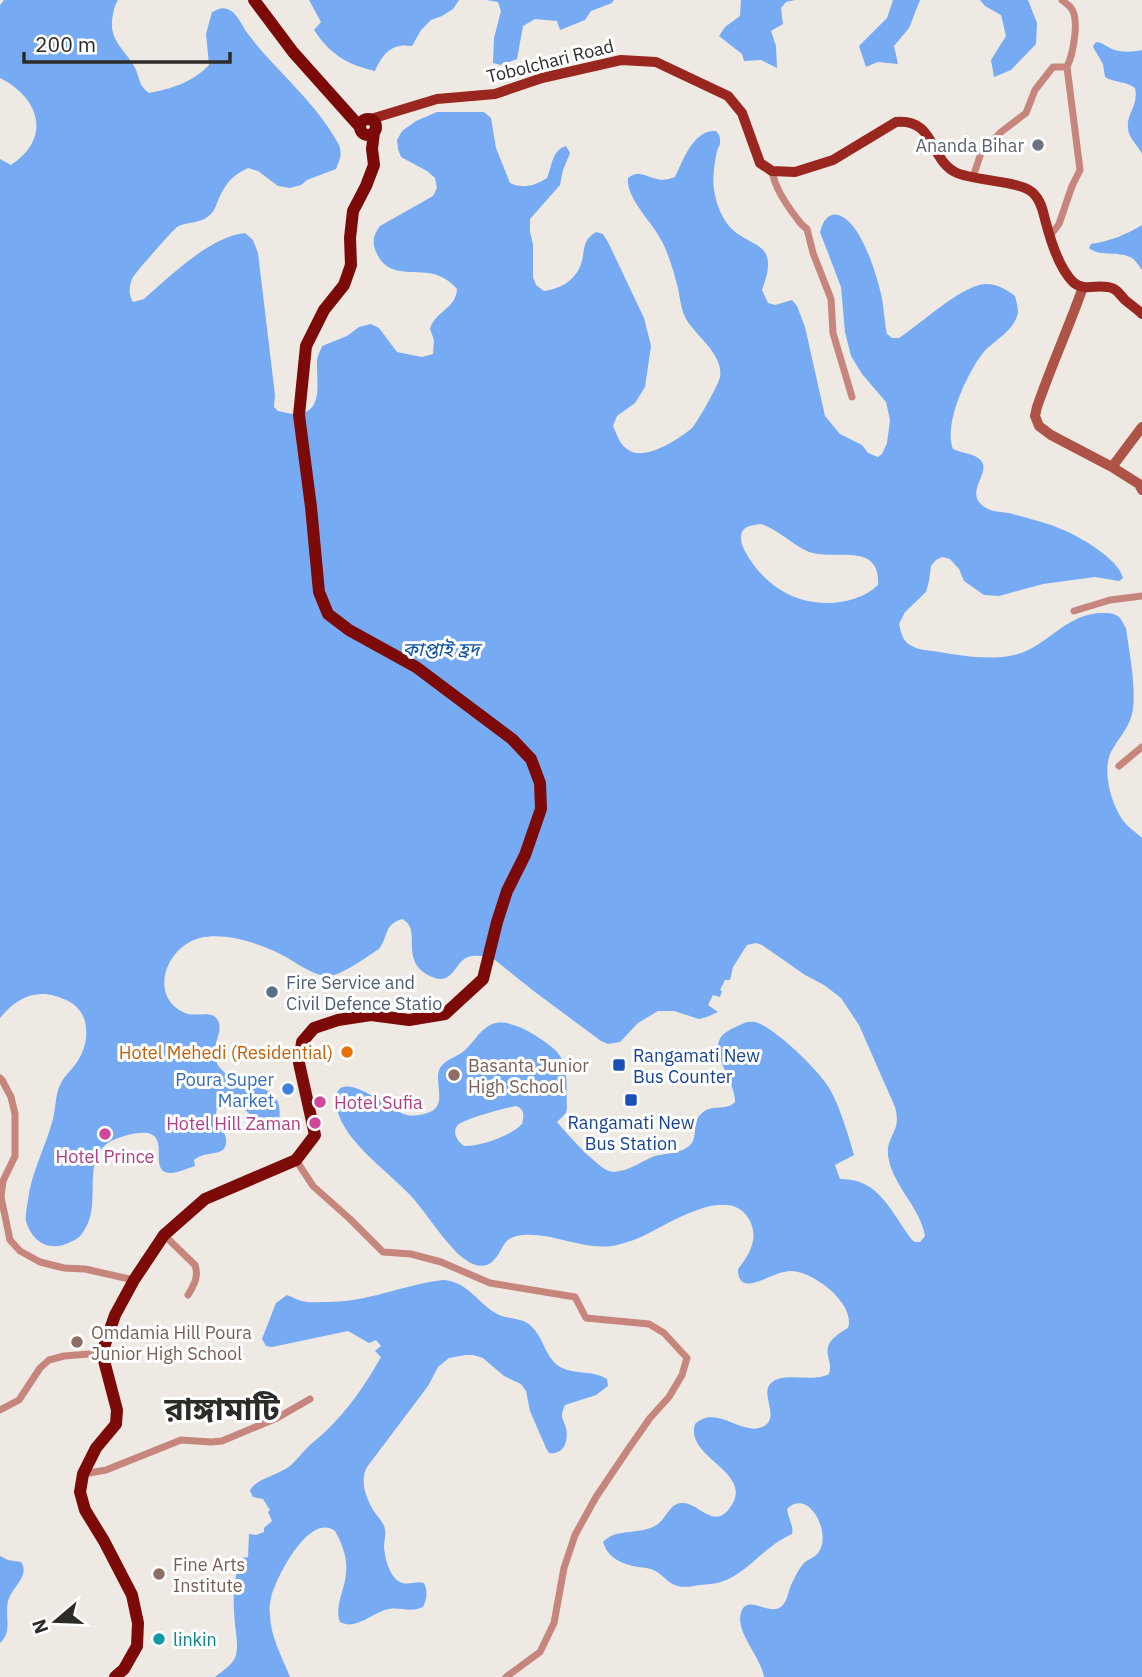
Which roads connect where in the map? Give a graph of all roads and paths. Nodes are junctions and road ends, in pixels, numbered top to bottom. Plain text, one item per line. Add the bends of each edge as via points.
1 (254, 0) edge
2 (1062, 0) edge
3 (1067, 66) junction
4 (369, 127) junction
5 (772, 171) junction
6 (973, 177) junction
7 (1050, 236) junction
8 (1083, 287) junction
9 (1142, 314) edge
10 (852, 397) dead end
11 (1142, 427) edge
12 (1112, 467) junction
13 (1142, 490) edge
14 (1142, 596) edge
15 (1074, 611) dead end
16 (1142, 747) edge
17 (1119, 766) dead end
18 (0, 1078) edge
19 (296, 1160) junction
20 (164, 1235) junction
21 (134, 1280) junction
22 (188, 1295) dead end
23 (102, 1353) junction
24 (310, 1399) dead end
25 (0, 1410) edge
26 (83, 1474) junction
27 (115, 1677) edge
28 (506, 1677) edge

1 - 4 highway via 349,114
2 - 3 street via 1075,16
3 - 6 street via 1053,67 1035,90 1026,113 981,153
3 - 7 street via 1080,170
4 - 5 main road, Tobolchari Road via 391,113 437,99 495,94 621,60 656,62 728,96 742,113 760,163
4 - 19 highway via 374,165 353,211 351,265 344,285 324,310 306,346 299,415 319,592 328,614 349,630 416,667 512,739 531,759 540,783 541,809 507,891 483,979 445,1014 409,1020 371,1015 338,1020 314,1028 302,1042 299,1063 315,1135
5 - 6 main road via 795,172 833,160 896,122 906,121 924,132 945,165
5 - 10 street via 787,206 807,229 831,299 833,333
6 - 7 main road via 1033,191
7 - 8 main road via 1068,276
8 - 9 main road via 1114,289
8 - 12 street via 1035,416 1051,435
11 - 12 street
12 - 13 street
14 - 15 street
16 - 17 street
18 - 21 street via 15,1114 15,1156 1,1197 10,1240 40,1262
19 - 20 highway via 205,1199
19 - 28 street via 313,1186 383,1252 441,1262 490,1283 575,1297 586,1318 649,1324 687,1358 669,1397 629,1448 575,1535 554,1623 540,1652
20 - 21 highway
20 - 22 street via 195,1265 196,1281
21 - 23 highway
23 - 25 street via 49,1360 19,1400
23 - 26 highway via 117,1410 116,1424
24 - 26 street via 222,1441 181,1440 106,1470
26 - 27 highway via 80,1492 85,1510 132,1595 138,1623 137,1646

